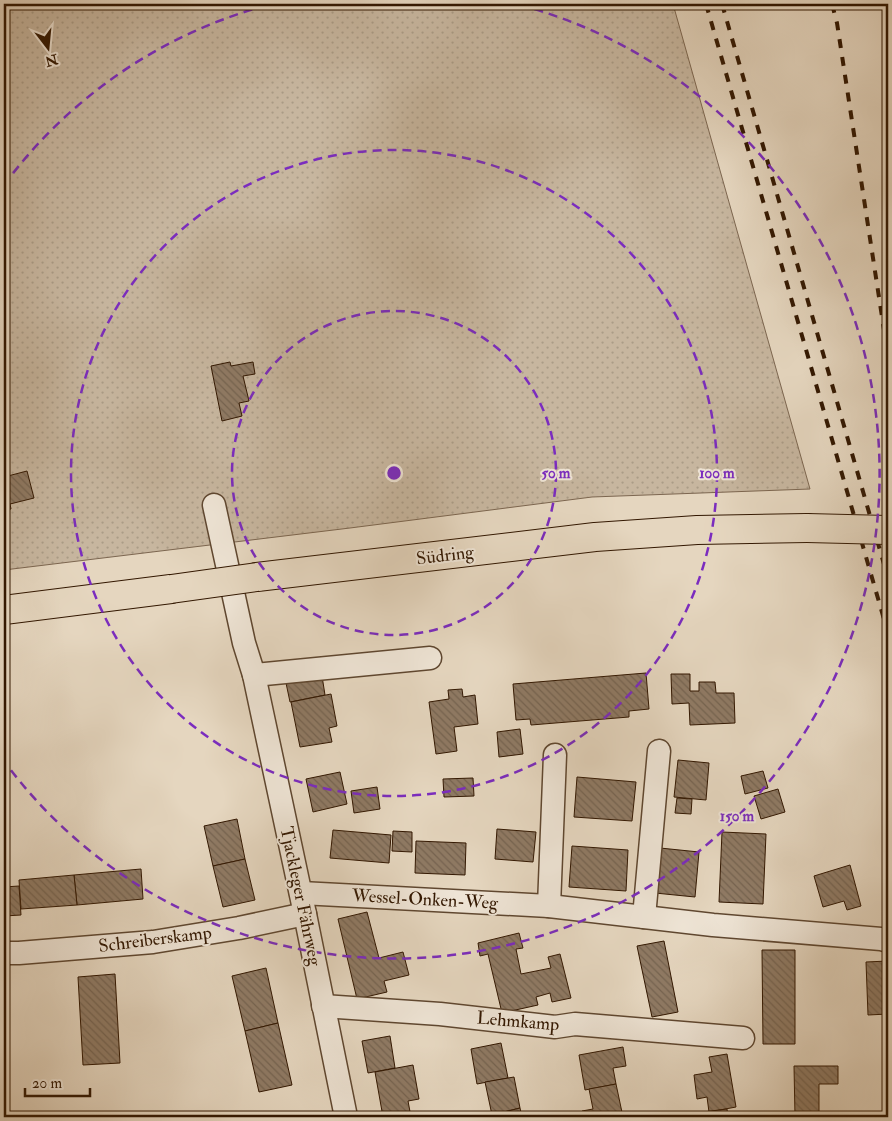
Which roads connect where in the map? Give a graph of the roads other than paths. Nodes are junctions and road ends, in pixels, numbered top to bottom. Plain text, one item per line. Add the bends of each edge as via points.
1 (214, 505) dead end
2 (888, 530) edge
3 (4, 610) edge
4 (430, 658) dead end
5 (254, 675) junction
6 (660, 751) dead end
7 (555, 755) dead end
8 (303, 903) junction
9 (548, 906) junction
10 (644, 917) junction
11 (888, 941) edge
12 (4, 953) edge
13 (323, 1006) junction
14 (743, 1038) dead end
15 (346, 1117) edge

1 - 5 street, Tjackleger Fährweg
2 - 3 main road, Südring, bridge via 697,530 595,537
4 - 5 street
5 - 8 street, Tjackleger Fährweg
6 - 10 street
7 - 9 street
8 - 9 street, Wessel-Onken-Weg
8 - 12 street, Schreiberskamp via 239,928 153,942
8 - 13 street, Tjackleger Fährweg
9 - 10 street, Wessel-Onken-Weg
10 - 11 street, Wessel-Onken-Weg
13 - 14 street, Lehmkamp via 440,1014 555,1027 575,1024
13 - 15 street, Tjackleger Fährweg

